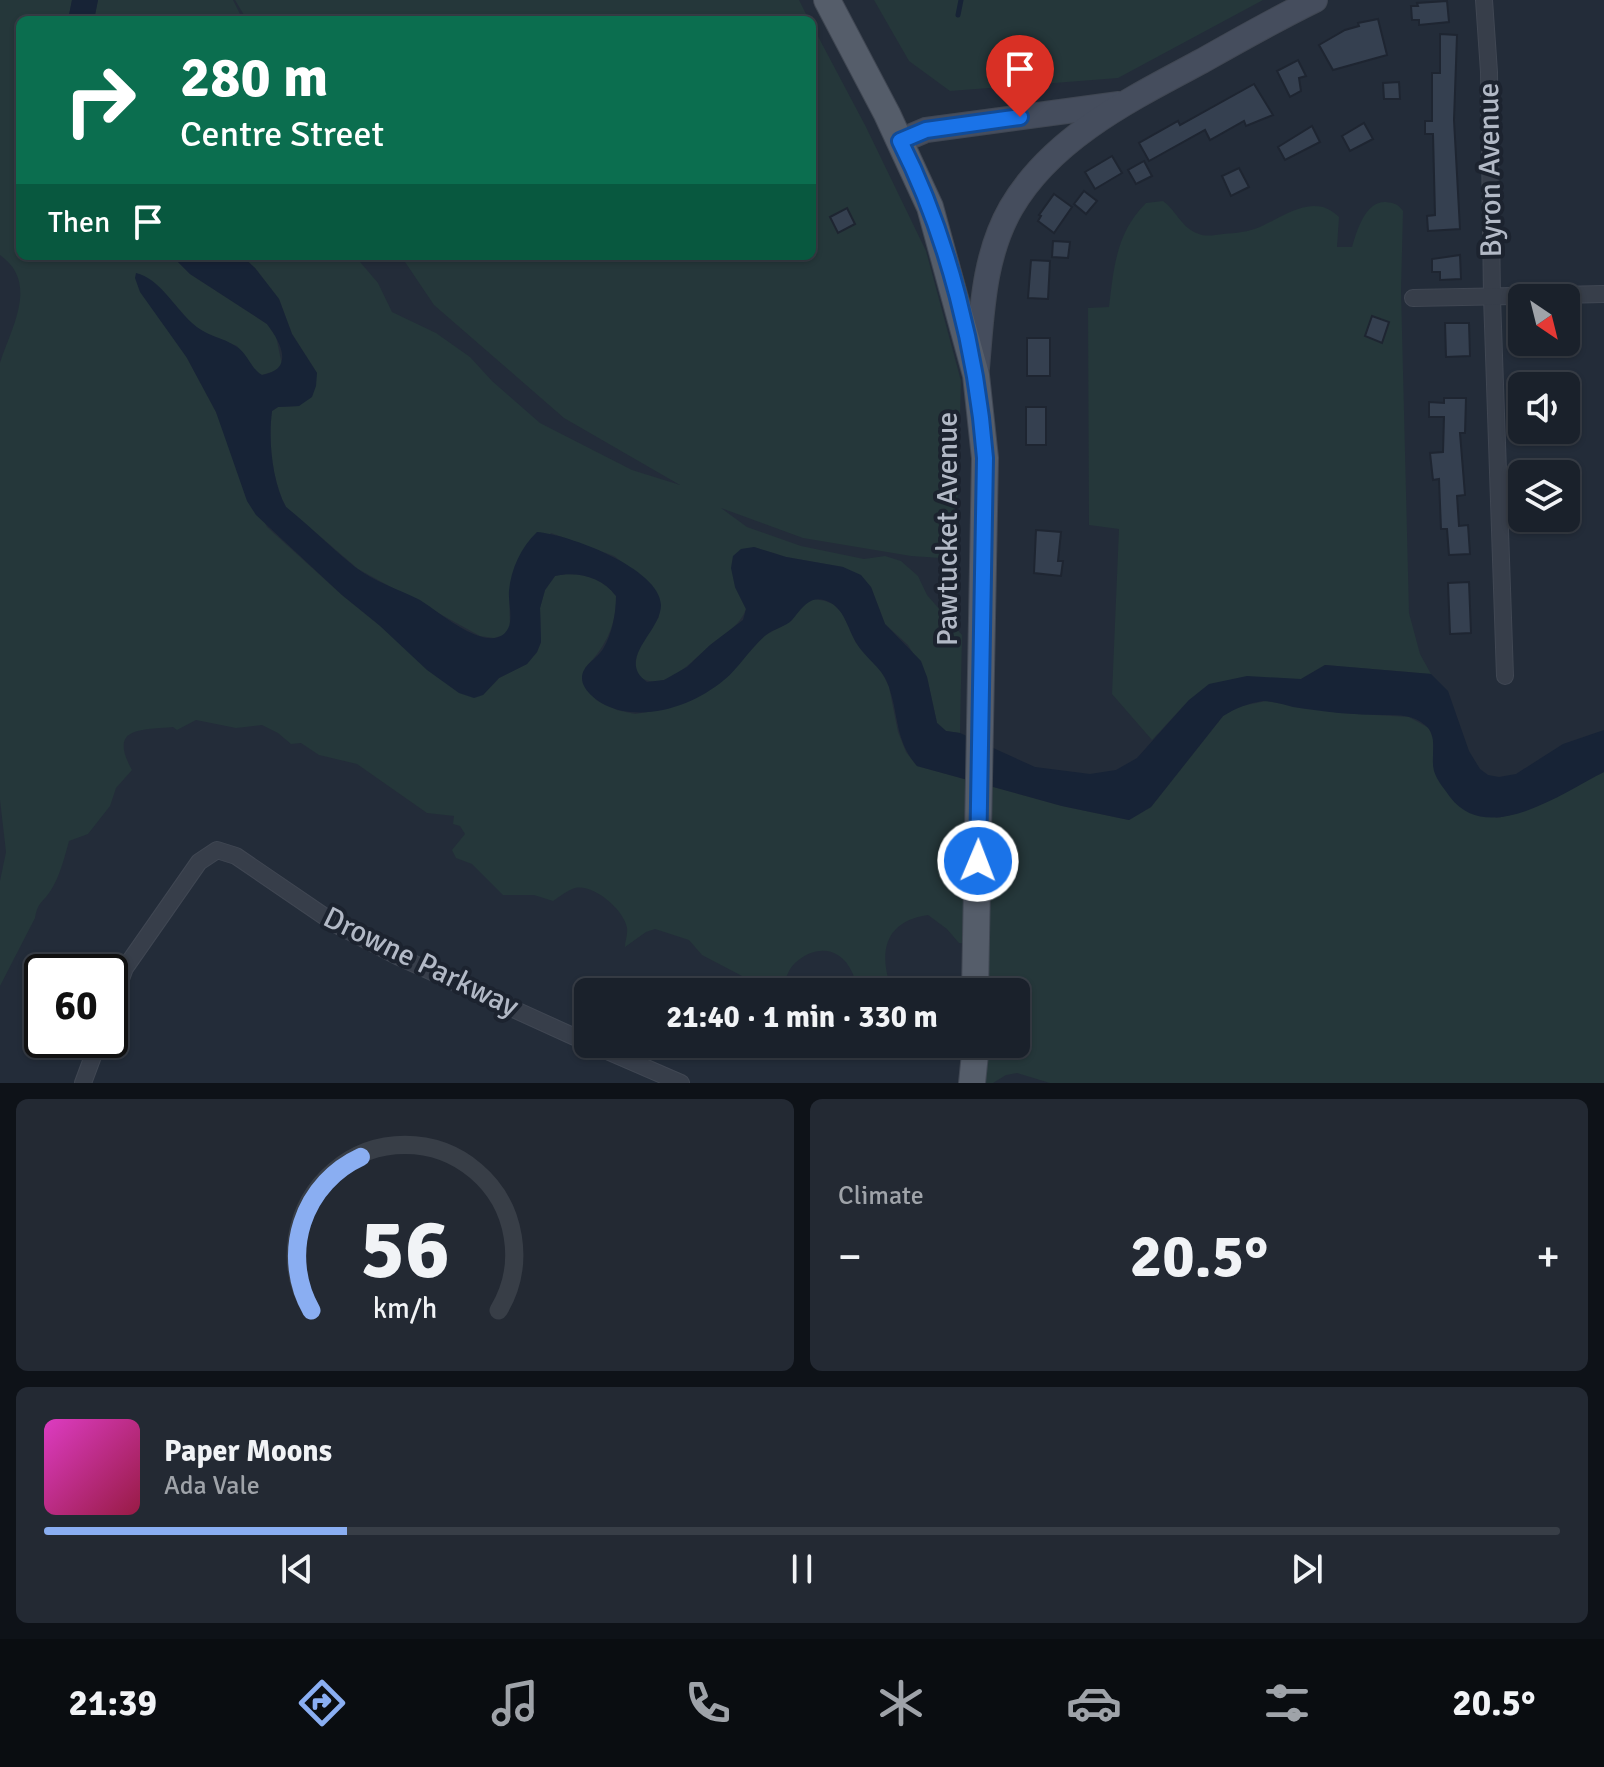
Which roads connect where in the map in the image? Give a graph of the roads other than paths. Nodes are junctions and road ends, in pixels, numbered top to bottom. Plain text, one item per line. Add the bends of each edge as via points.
1 (827, 0) edge
2 (1315, 0) edge
3 (1484, 0) edge
4 (1122, 104) junction
5 (900, 141) junction
6 (1604, 294) edge
7 (1492, 297) junction
8 (1413, 298) dead end
9 (976, 375) junction
10 (1505, 676) dead end
11 (128, 964) edge
12 (975, 978) edge
13 (574, 1036) edge
14 (95, 1058) edge
15 (624, 1058) edge
16 (975, 1058) edge
17 (89, 1081) edge
18 (681, 1083) edge
19 (972, 1083) edge

1 - 5 main road, Pawtucket Avenue
2 - 4 main road
3 - 7 street, Byron Avenue
4 - 5 main road via 926,130
4 - 9 main road via 1066,146 1032,178 1010,209 985,274
5 - 9 main road, Pawtucket Avenue via 930,207
6 - 7 street
7 - 8 street
7 - 10 street, Byron Avenue
9 - 12 main road, Pawtucket Avenue via 985,458
11 - 13 street, Drowne Parkway via 199,862 217,850 236,856 337,925 385,950
14 - 17 street
15 - 18 street, Drowne Parkway
16 - 19 main road

